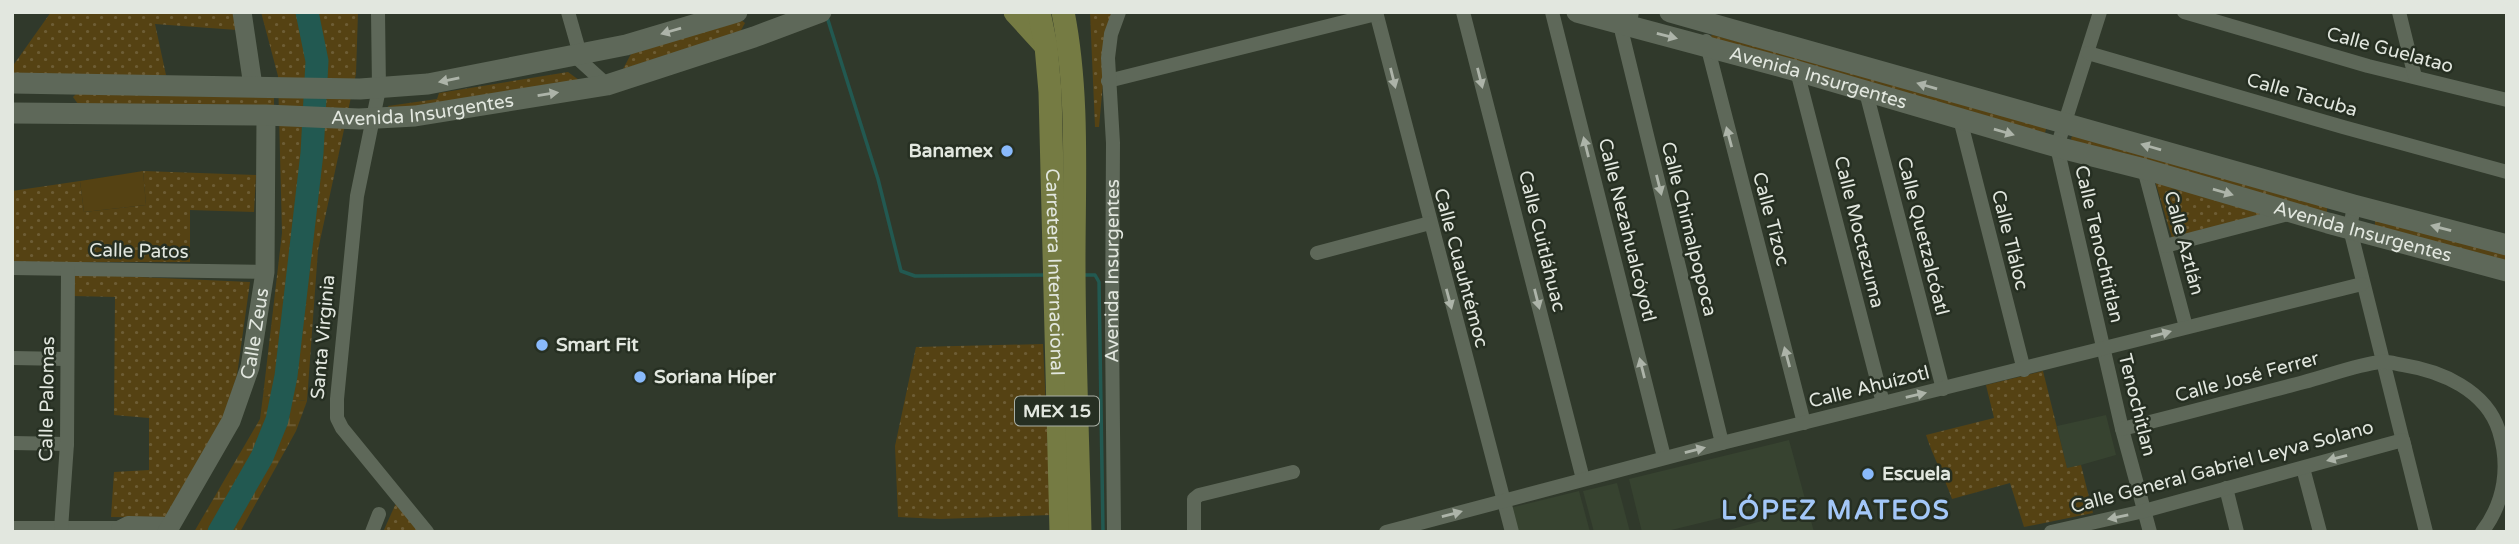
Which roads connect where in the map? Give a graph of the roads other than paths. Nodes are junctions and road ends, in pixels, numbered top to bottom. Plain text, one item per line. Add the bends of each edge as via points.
1 (242, 12) edge
2 (378, 12) edge
3 (568, 12) edge
4 (737, 12) edge
5 (745, 12) edge
6 (1015, 12) edge
7 (1039, 12) edge
8 (1063, 12) edge
9 (1076, 12) edge
10 (1119, 12) edge
11 (1463, 12) edge
12 (1552, 12) edge
13 (1577, 12) edge
14 (1670, 12) edge
15 (2100, 12) edge
16 (2184, 12) edge
17 (2399, 12) edge
18 (1376, 13) edge
19 (813, 15) edge
20 (1630, 19) edge
21 (1707, 24) junction
22 (1068, 36) junction
23 (754, 37) junction
24 (1045, 46) junction
25 (1706, 46) junction
26 (2088, 53) junction
27 (575, 56) junction
28 (1797, 71) junction
29 (2415, 77) junction
30 (1108, 81) junction
31 (12, 83) edge
32 (51, 83) junction
33 (607, 85) junction
34 (261, 86) junction
35 (370, 89) junction
36 (1866, 92) junction
37 (2507, 100) edge
38 (12, 113) edge
39 (51, 114) junction
40 (266, 115) junction
41 (367, 118) junction
42 (1960, 119) junction
43 (2064, 122) junction
44 (1063, 146) junction
45 (2057, 147) junction
46 (2144, 169) junction
47 (2507, 172) edge
48 (2354, 205) junction
49 (2293, 213) junction
50 (1430, 223) junction
51 (2350, 229) junction
52 (2507, 245) edge
53 (2165, 246) junction
54 (1317, 253) dead end
55 (12, 268) edge
56 (68, 269) junction
57 (2507, 271) edge
58 (265, 272) junction
59 (2362, 284) junction
60 (1064, 290) junction
61 (2186, 327) junction
62 (2104, 349) junction
63 (12, 358) edge
64 (67, 359) junction
65 (2382, 362) junction
66 (2024, 370) junction
67 (1943, 389) junction
68 (1883, 403) junction
69 (1804, 423) junction
70 (2122, 429) junction
71 (12, 443) edge
72 (1722, 443) junction
73 (67, 444) junction
74 (2405, 447) junction
75 (1664, 457) junction
76 (2303, 467) junction
77 (1293, 472) dead end
78 (1583, 478) junction
79 (2225, 488) junction
80 (1504, 499) junction
81 (2144, 511) junction
82 (379, 514) dead end
83 (12, 528) edge
84 (169, 528) edge
85 (61, 529) junction
86 (123, 530) edge
87 (2061, 531) edge
88 (372, 532) edge
89 (427, 532) edge
90 (1061, 532) edge
91 (1080, 532) edge
92 (1114, 532) edge
93 (1194, 532) edge
94 (1386, 532) edge
95 (1512, 532) edge
96 (2150, 532) edge
97 (2237, 532) edge
98 (2320, 532) edge
99 (2426, 532) edge
100 (2482, 532) edge

1 - 34 street
2 - 35 street, Santa Virginia
3 - 27 street via 578,47
4 -> 27 main road, Avenida Insurgentes
5 - 23 main road
6 - 24 main road
7 - 24 main road, Carretera Internacional / MEX 15
8 - 22 main road, Carretera Internacional / MEX 15
9 - 22 main road
10 - 30 street, Avenida Insurgentes via 1111,34
11 -> 78 street, Calle Cuitláhuac
75 -> 12 street, Calle Nezahualcóyotl
13 - 20 main road, Avenida Insurgentes
14 - 21 main road, Avenida Insurgentes
15 - 26 street
16 - 29 street, Calle Guelatao
17 - 29 street
18 - 30 street
18 -> 50 street, Calle Cuauhtémoc
19 - 23 main road, Avenida Insurgentes
20 -> 25 main road, Avenida Insurgentes
20 -> 72 street, Calle Chimalpopoca via 1622,33
21 - 25 street, Calle Tízoc
43 -> 21 main road, Avenida Insurgentes
22 - 44 main road, Carretera Internacional / MEX 15
23 - 33 main road, Avenida Insurgentes
24 - 44 main road, Carretera Internacional / MEX 15
25 - 28 main road, Avenida Insurgentes
69 -> 25 street, Calle Tízoc
26 - 43 street
26 - 47 street, Calle Tacuba
27 - 33 street
27 -> 35 main road, Avenida Insurgentes via 428,84
28 - 36 main road, Avenida Insurgentes
28 - 68 street, Calle Moctezuma
29 - 37 street, Calle Guelatao
30 - 92 street, Avenida Insurgentes via 1113,154
31 - 32 main road, Avenida Insurgentes
32 - 34 main road, Avenida Insurgentes
32 - 39 main road
41 -> 33 main road, Avenida Insurgentes via 415,116
34 - 35 main road, Avenida Insurgentes
35 - 41 street, Santa Virginia
36 - 42 main road, Avenida Insurgentes
36 - 67 street, Calle Quetzalcóatl
38 - 39 main road, Avenida Insurgentes
39 - 40 main road, Avenida Insurgentes
40 - 41 main road, Avenida Insurgentes
40 - 58 street, Calle Zeus
41 - 89 street, Santa Virginia via 336,409 342,428
42 -> 45 main road, Avenida Insurgentes
42 - 66 street, Calle Tláloc
43 - 45 street
48 -> 43 main road, Avenida Insurgentes
44 - 60 main road, Carretera Internacional / MEX 15
45 - 46 main road, Avenida Insurgentes
45 - 62 street, Calle Tenochtitlan
46 -> 49 main road, Avenida Insurgentes
46 - 53 street, Calle Aztlán
48 - 51 street
52 -> 48 main road, Avenida Insurgentes
49 - 51 main road, Avenida Insurgentes
49 - 53 street
50 - 54 street
50 -> 80 street, Calle Cuauhtémoc
51 - 57 main road, Avenida Insurgentes
51 - 59 street
53 - 61 street, Calle Aztlán
55 - 56 street, Calle Patos
56 - 58 street, Calle Patos
56 - 64 street, Calle Palomas
58 - 84 street, Calle Zeus via 250,367 240,398
59 - 61 street, Calle Ahuízotl
59 - 65 street
60 - 90 main road, Carretera Internacional / MEX 15
60 - 91 main road, Carretera Internacional / MEX 15
62 -> 61 street, Calle Ahuízotl
62 - 66 street, Calle Ahuízotl
62 - 70 street, Tenochitlan
63 - 64 street
64 - 73 street, Calle Palomas
65 - 70 street, Calle José Ferrer
65 - 74 street
65 - 100 street via 2427,369 2451,379 2489,410 2502,440 2505,481
66 - 67 street, Calle Ahuízotl
68 -> 67 street, Calle Ahuízotl
68 - 69 street, Calle Ahuízotl
69 - 72 street, Calle Ahuízotl
70 - 81 street, Tenochitlan
71 - 73 street
75 -> 72 street, Calle Ahuízotl
73 - 85 street, Calle Palomas
74 -> 76 street, Calle General Gabriel Leyva Solano
74 - 99 street
75 - 78 street, Calle Ahuízotl
76 - 79 street, Calle General Gabriel Leyva Solano
76 - 98 street
77 - 93 street via 1199,495 1194,499
78 - 80 street, Calle Ahuízotl
79 - 81 street, Calle General Gabriel Leyva Solano
79 - 97 street
94 -> 80 street, Calle Ahuízotl
80 - 95 street, Calle Cuauhtémoc
81 -> 87 street, Calle General Gabriel Leyva Solano
81 - 96 street, Tenochitlan
82 - 88 street
83 - 85 street
84 - 86 street via 128,523
85 - 86 street

